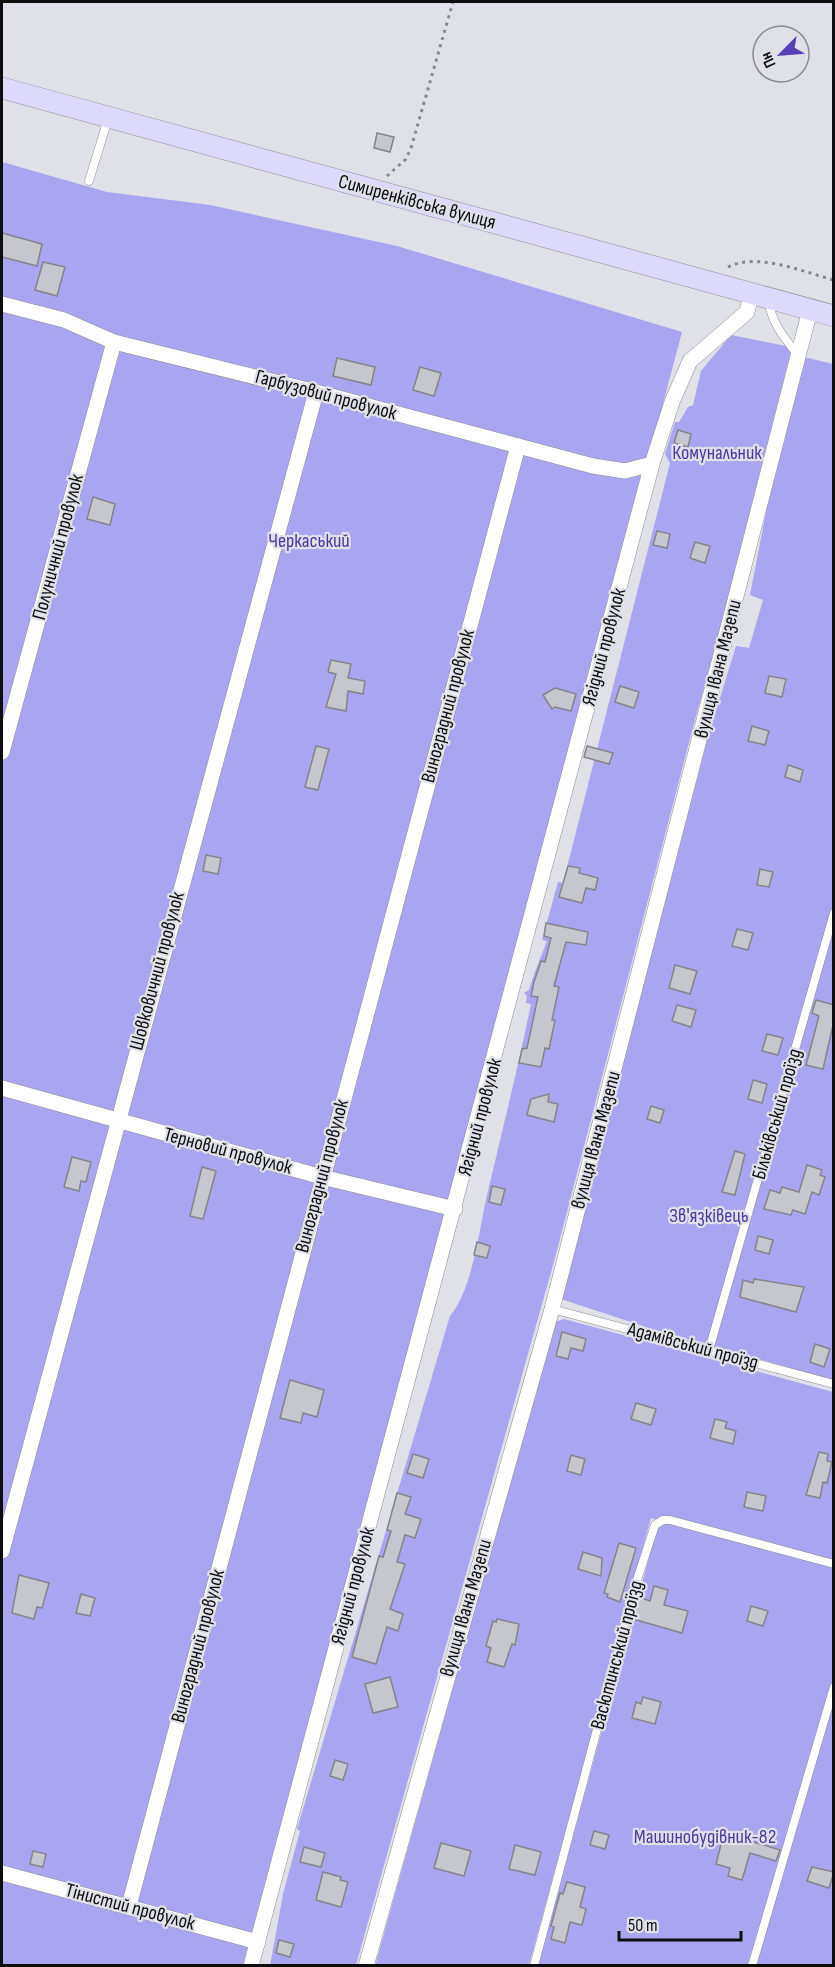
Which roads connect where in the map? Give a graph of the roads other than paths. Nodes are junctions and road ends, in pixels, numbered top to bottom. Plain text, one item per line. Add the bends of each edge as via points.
1 (2, 88) edge
2 (109, 117) junction
3 (89, 181) dead end
4 (760, 296) junction
5 (2, 304) edge
6 (810, 310) junction
7 (834, 316) edge
8 (114, 342) junction
9 (798, 356) junction
10 (316, 392) junction
11 (518, 446) junction
12 (652, 464) junction
13 (2, 752) edge
14 (834, 913) edge
15 (2, 1089) edge
16 (117, 1120) junction
17 (322, 1177) junction
18 (455, 1209) junction
19 (552, 1309) junction
20 (709, 1350) junction
21 (834, 1384) edge
22 (2, 1551) edge
23 (834, 1564) edge
24 (834, 1687) edge
25 (2, 1873) edge
26 (129, 1906) junction
27 (258, 1942) junction
28 (251, 1965) edge
29 (366, 1965) edge
30 (534, 1965) edge
31 (752, 1965) edge

1 - 2 main road, Симиренківська вулиця
2 - 3 lane
2 - 4 main road, Симиренківська вулиця
4 - 6 main road, Симиренківська вулиця
4 - 9 lane
4 - 12 street, Ягідний провулок via 690,361
5 - 8 street, Гарбузовий провулок via 64,320
6 - 7 main road, Симиренківська вулиця
6 - 9 street, вулиця Івана Мазепи
8 - 10 street, Гарбузовий провулок
8 - 13 street, Полуничний провулок
9 - 19 street, вулиця Івана Мазепи
10 - 11 street, Гарбузовий провулок
10 - 16 street, Шовковичний провулок
11 - 12 street, Гарбузовий провулок via 625,471
11 - 17 street, Виноградний провулок
12 - 18 street, Ягідний провулок
14 - 20 lane, Більківський проїзд
15 - 16 street, Терновий провулок
16 - 17 street, Терновий провулок
16 - 22 street, Шовковичний провулок
17 - 18 street, Терновий провулок
17 - 26 street, Виноградний провулок
18 - 27 street, Ягідний провулок
19 - 20 lane, Адамівський проїзд
19 - 29 street, вулиця Івана Мазепи
20 - 21 lane, Адамівський проїзд
23 - 30 lane, Васютинський проїзд via 670,1520 655,1525
24 - 31 lane
25 - 26 street, Тінистий провулок
26 - 27 street, Тінистий провулок
27 - 28 street, Ягідний провулок

